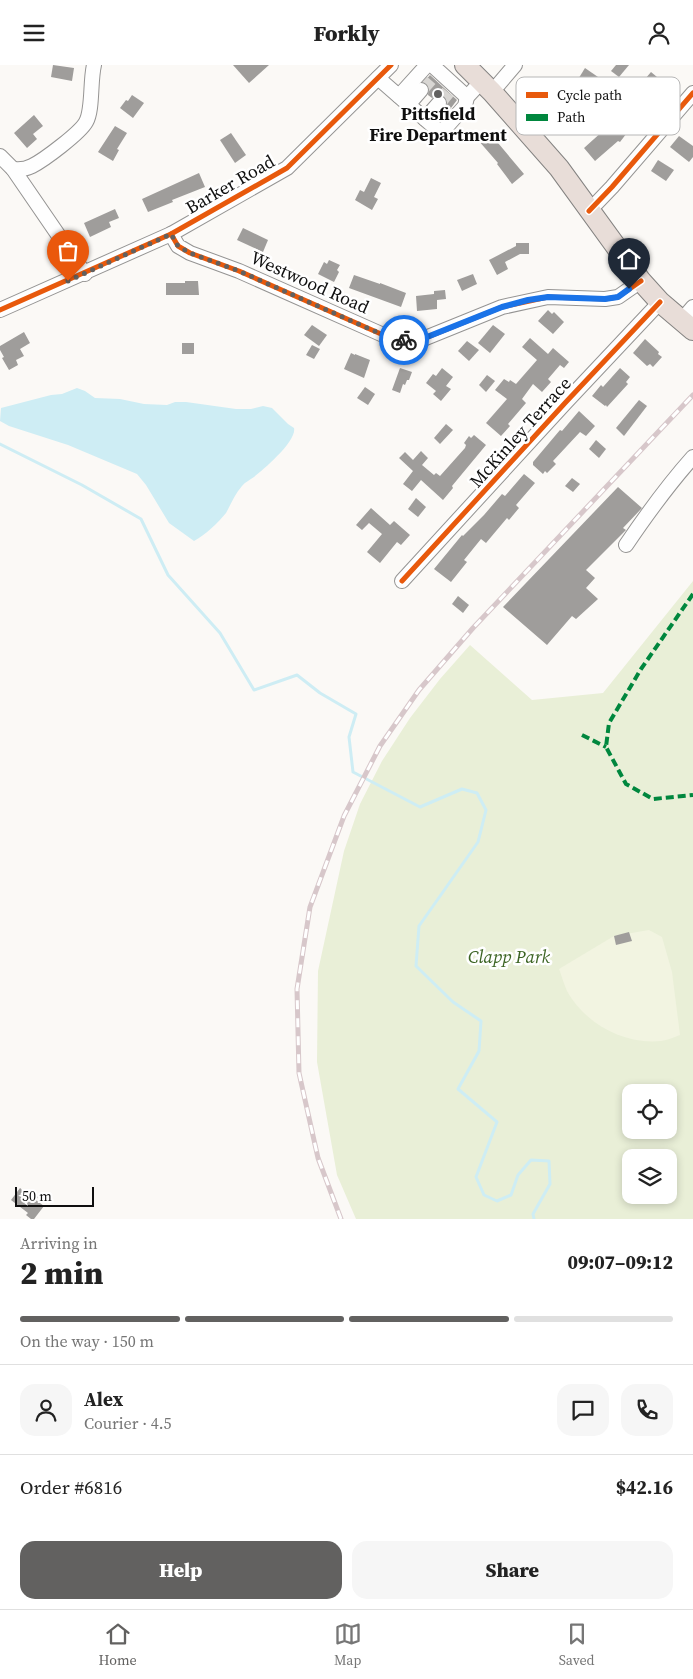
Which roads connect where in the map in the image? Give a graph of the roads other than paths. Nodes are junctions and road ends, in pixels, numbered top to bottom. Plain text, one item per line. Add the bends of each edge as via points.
1 (94, 65) edge
2 (392, 65) edge
3 (464, 65) edge
4 (515, 65) edge
5 (433, 69) edge
6 (378, 78) junction
7 (486, 87) junction
8 (421, 90) tunnel mouth
9 (693, 93) edge
10 (467, 97) junction
11 (404, 101) junction
12 (438, 103) tunnel mouth
13 (680, 108) edge
14 (425, 119) junction
15 (516, 120) edge
16 (530, 135) edge
17 (657, 135) edge
18 (0, 157) edge
19 (14, 169) junction
20 (589, 211) junction
21 (171, 234) junction
22 (85, 274) junction
23 (641, 281) junction
24 (660, 303) junction
25 (0, 310) edge
26 (689, 319) edge
27 (693, 457) edge
28 (626, 545) dead end
29 (402, 581) dead end

1 - 19 street via 87,121 78,132 32,166
2 - 6 street, Barker Road
3 - 7 highway
4 - 7 street
5 - 10 street via 451,89
5 - 11 street
6 - 11 street
6 - 21 street, Barker Road via 287,168
7 - 10 street
7 - 15 highway
8 - 11 street
9 - 13 street
10 - 14 street via 465,106 441,133
11 - 14 street
12 - 14 street
16 - 20 highway via 560,168
17 - 20 street
18 - 19 street
19 - 22 street
20 - 23 highway
21 - 22 street, Barker Road
21 - 23 street, Westwood Road via 178,246 190,253 397,339 422,339 528,300 618,297
22 - 25 street, Barker Road
23 - 24 highway
24 - 26 highway
24 - 29 street, McKinley Terrace
27 - 28 street via 653,504

